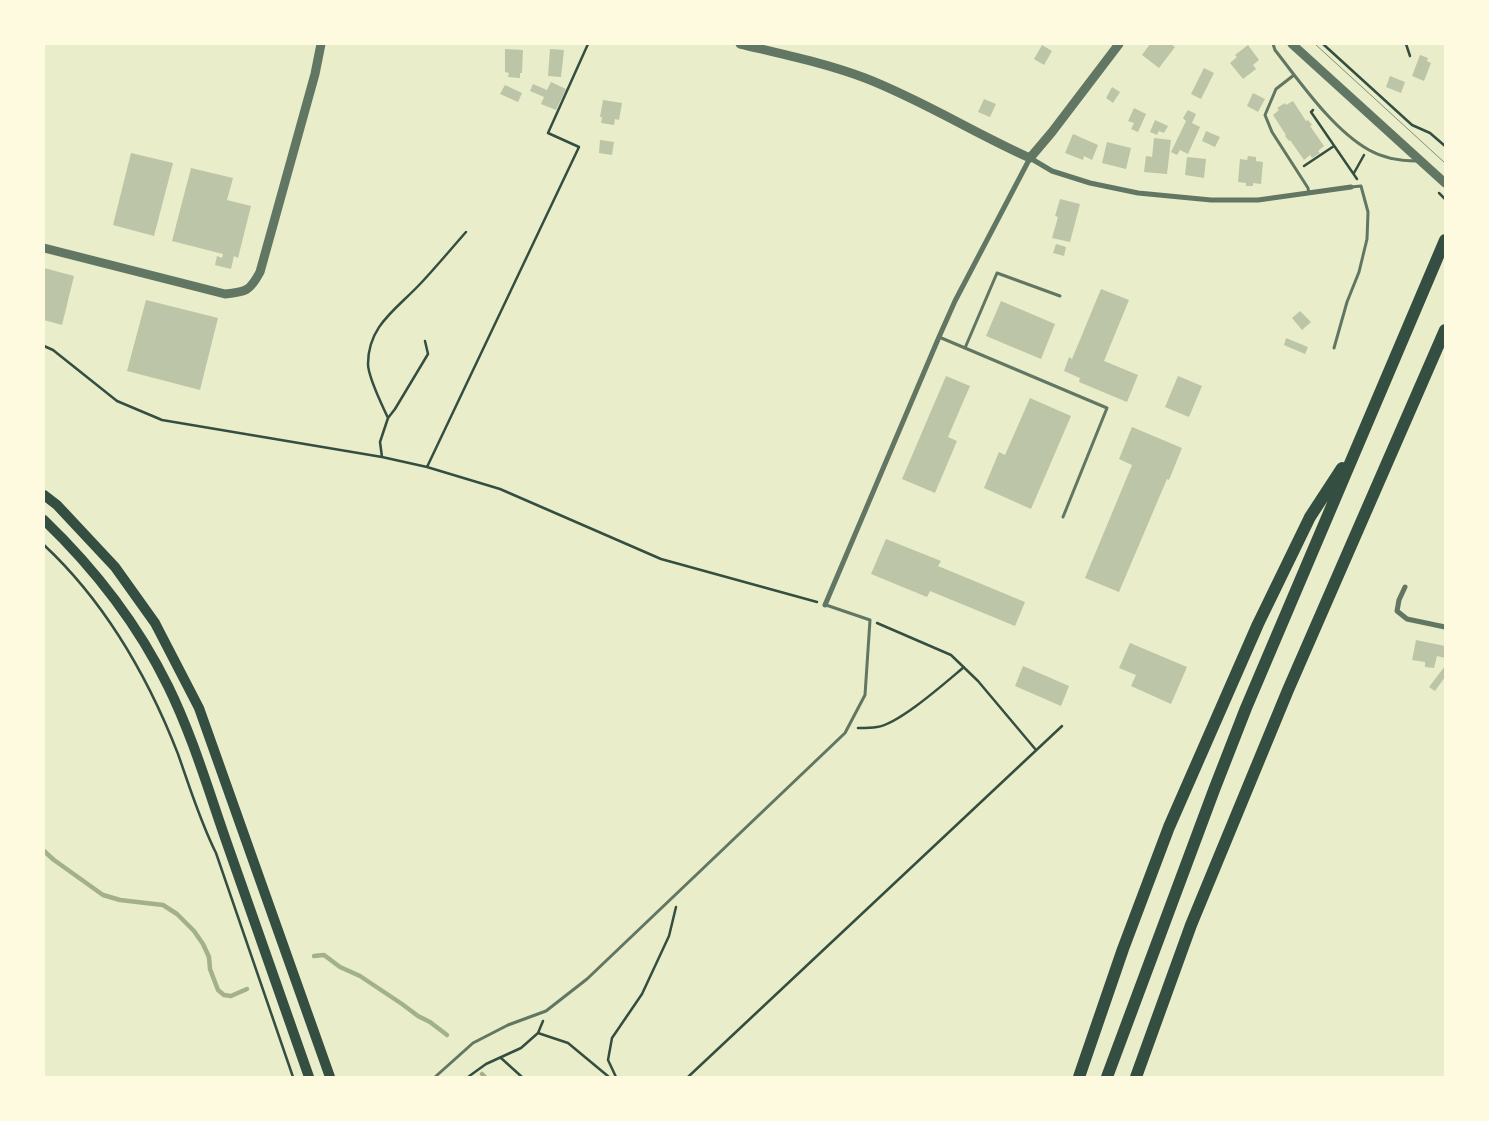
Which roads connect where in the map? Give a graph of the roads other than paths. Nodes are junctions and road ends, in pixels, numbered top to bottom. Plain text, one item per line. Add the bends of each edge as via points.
1 (321, 44) edge
2 (740, 44) edge
3 (1120, 44) edge
4 (1273, 44) edge
5 (1292, 44) edge
6 (1294, 75) junction
7 (1030, 158) junction
8 (1422, 161) junction
9 (1445, 182) edge
10 (1351, 187) joint
11 (1309, 193) junction
12 (1445, 240) edge
13 (44, 248) edge
14 (1060, 296) dead end
15 (1445, 330) edge
16 (939, 337) junction
17 (965, 348) junction
18 (1334, 348) dead end
19 (1357, 447) junction
20 (44, 495) edge
21 (1063, 517) dead end
22 (44, 520) edge
23 (1405, 587) dead end
24 (825, 605) joint
25 (1445, 627) edge
26 (309, 1077) edge
27 (330, 1077) edge
28 (435, 1077) edge
29 (1079, 1077) edge
30 (1107, 1077) edge
31 (1136, 1077) edge

1 - 13 street via 260,272 244,292 225,294
2 - 7 street via 865,78
3 - 7 street
4 - 6 lane
5 - 8 street
6 - 8 lane via 1319,106 1367,149 1405,161
6 - 11 lane via 1276,88 1265,115
7 - 11 street via 1052,171 1138,193 1211,200 1248,200
7 - 16 street
8 - 9 street
10 - 11 street
10 - 18 lane via 1361,186 1368,212 1367,239
12 - 19 highway
14 - 17 lane via 997,273
15 - 31 highway via 1280,708 1191,925
16 - 17 lane
16 - 24 street
17 - 21 lane via 1107,408
19 - 29 highway via 1310,517 1254,633 1169,826
19 - 30 highway via 1235,735
20 - 27 main road via 115,567 155,623 199,708
22 - 26 main road via 76,552 120,605 168,687 199,762
23 - 25 street via 1397,611 1407,619
24 - 28 lane via 870,620 864,695 845,733 587,979 546,1011 473,1043

